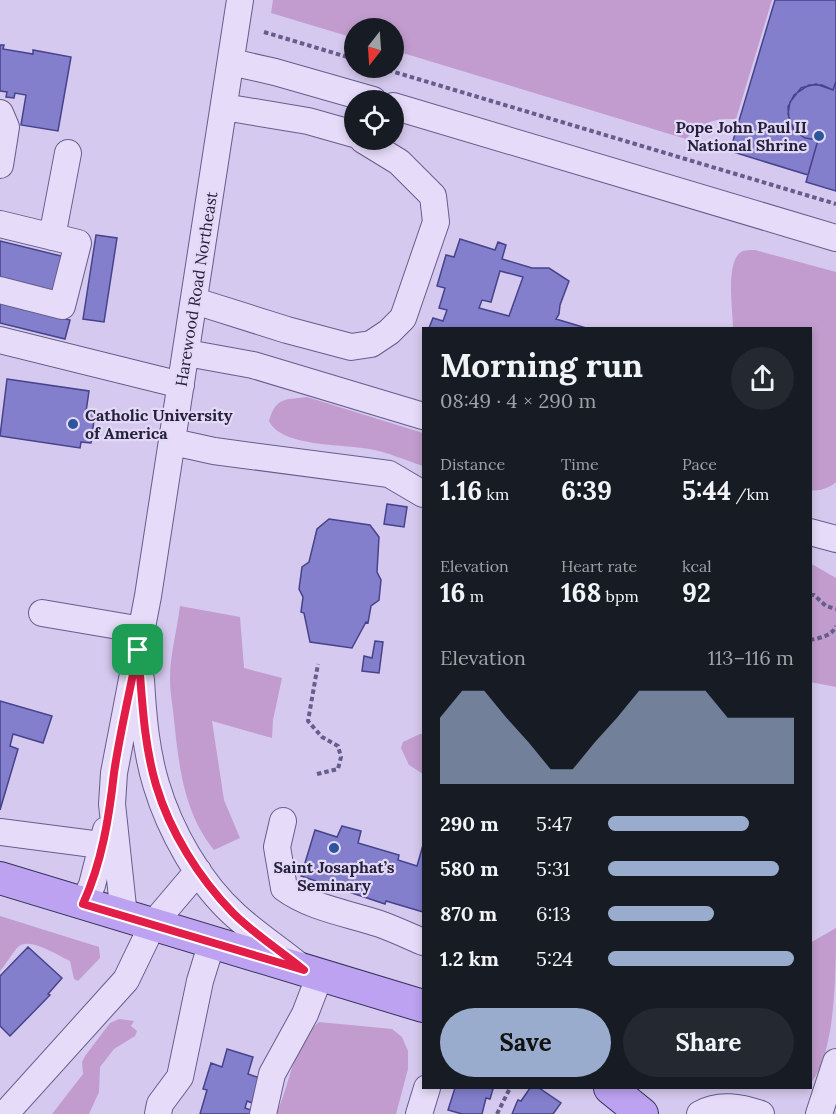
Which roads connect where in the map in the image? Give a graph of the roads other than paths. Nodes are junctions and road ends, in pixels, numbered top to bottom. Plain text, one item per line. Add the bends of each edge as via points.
1 (240, 0) edge
2 (231, 62) junction
3 (344, 92) edge
4 (224, 107) junction
5 (404, 109) edge
6 (0, 113) edge
7 (344, 131) edge
8 (379, 150) edge
9 (68, 153) dead end
10 (0, 165) edge
11 (0, 224) edge
12 (52, 237) junction
13 (836, 237) edge
14 (0, 290) edge
15 (195, 301) junction
16 (0, 340) edge
17 (187, 353) junction
18 (181, 385) junction
19 (422, 416) edge
20 (172, 442) junction
21 (422, 493) edge
22 (812, 533) edge
23 (836, 539) edge
24 (42, 613) dead end
25 (140, 640) junction
26 (283, 820) dead end
27 (0, 832) edge
28 (109, 846) junction
29 (198, 871) junction
30 (0, 878) edge
31 (83, 904) junction
32 (138, 920) junction
33 (212, 942) junction
34 (422, 942) edge
35 (312, 972) junction
36 (422, 1006) edge
37 (836, 1062) edge
38 (427, 1089) edge
39 (611, 1089) edge
40 (5, 1114) edge
41 (158, 1114) edge
42 (263, 1114) edge
43 (419, 1114) edge
44 (642, 1114) edge
45 (700, 1114) edge
46 (761, 1114) edge
47 (819, 1114) edge

1 - 2 street, Harewood Road Northeast
2 - 3 street
2 - 4 street, Harewood Road Northeast
4 - 7 street
4 - 15 street, Harewood Road Northeast
5 - 13 street
6 - 10 street via 6,127
8 - 15 street via 399,162 433,196 436,222 403,318 389,332 371,344 351,347
9 - 12 street
11 - 12 street
12 - 14 street via 78,243 62,306
15 - 17 street, Harewood Road Northeast
16 - 18 street
17 - 18 street, Harewood Road Northeast
17 - 19 street via 253,365
18 - 20 street, Harewood Road Northeast
20 - 21 street via 389,474
20 - 25 street, Harewood Road Northeast
22 - 23 street
24 - 25 street
25 - 28 street, Harewood Road Northeast via 114,773
25 - 29 street, Harewood Road Northeast via 144,723 156,786
26 - 34 street via 277,847 284,888 296,897
27 - 28 street
28 - 31 street
28 - 32 street, Harewood Road Northeast
29 - 32 street
29 - 35 street, Harewood Road Northeast via 235,915
30 - 31 main road
31 - 32 main road
32 - 33 main road
32 - 40 street via 126,980
33 - 35 main road
33 - 41 street via 180,1077 160,1104
35 - 36 main road
35 - 42 street via 305,1014 272,1074
37 - 47 street
38 - 43 street
39 - 44 main road
45 - 46 street via 711,1108 741,1108

